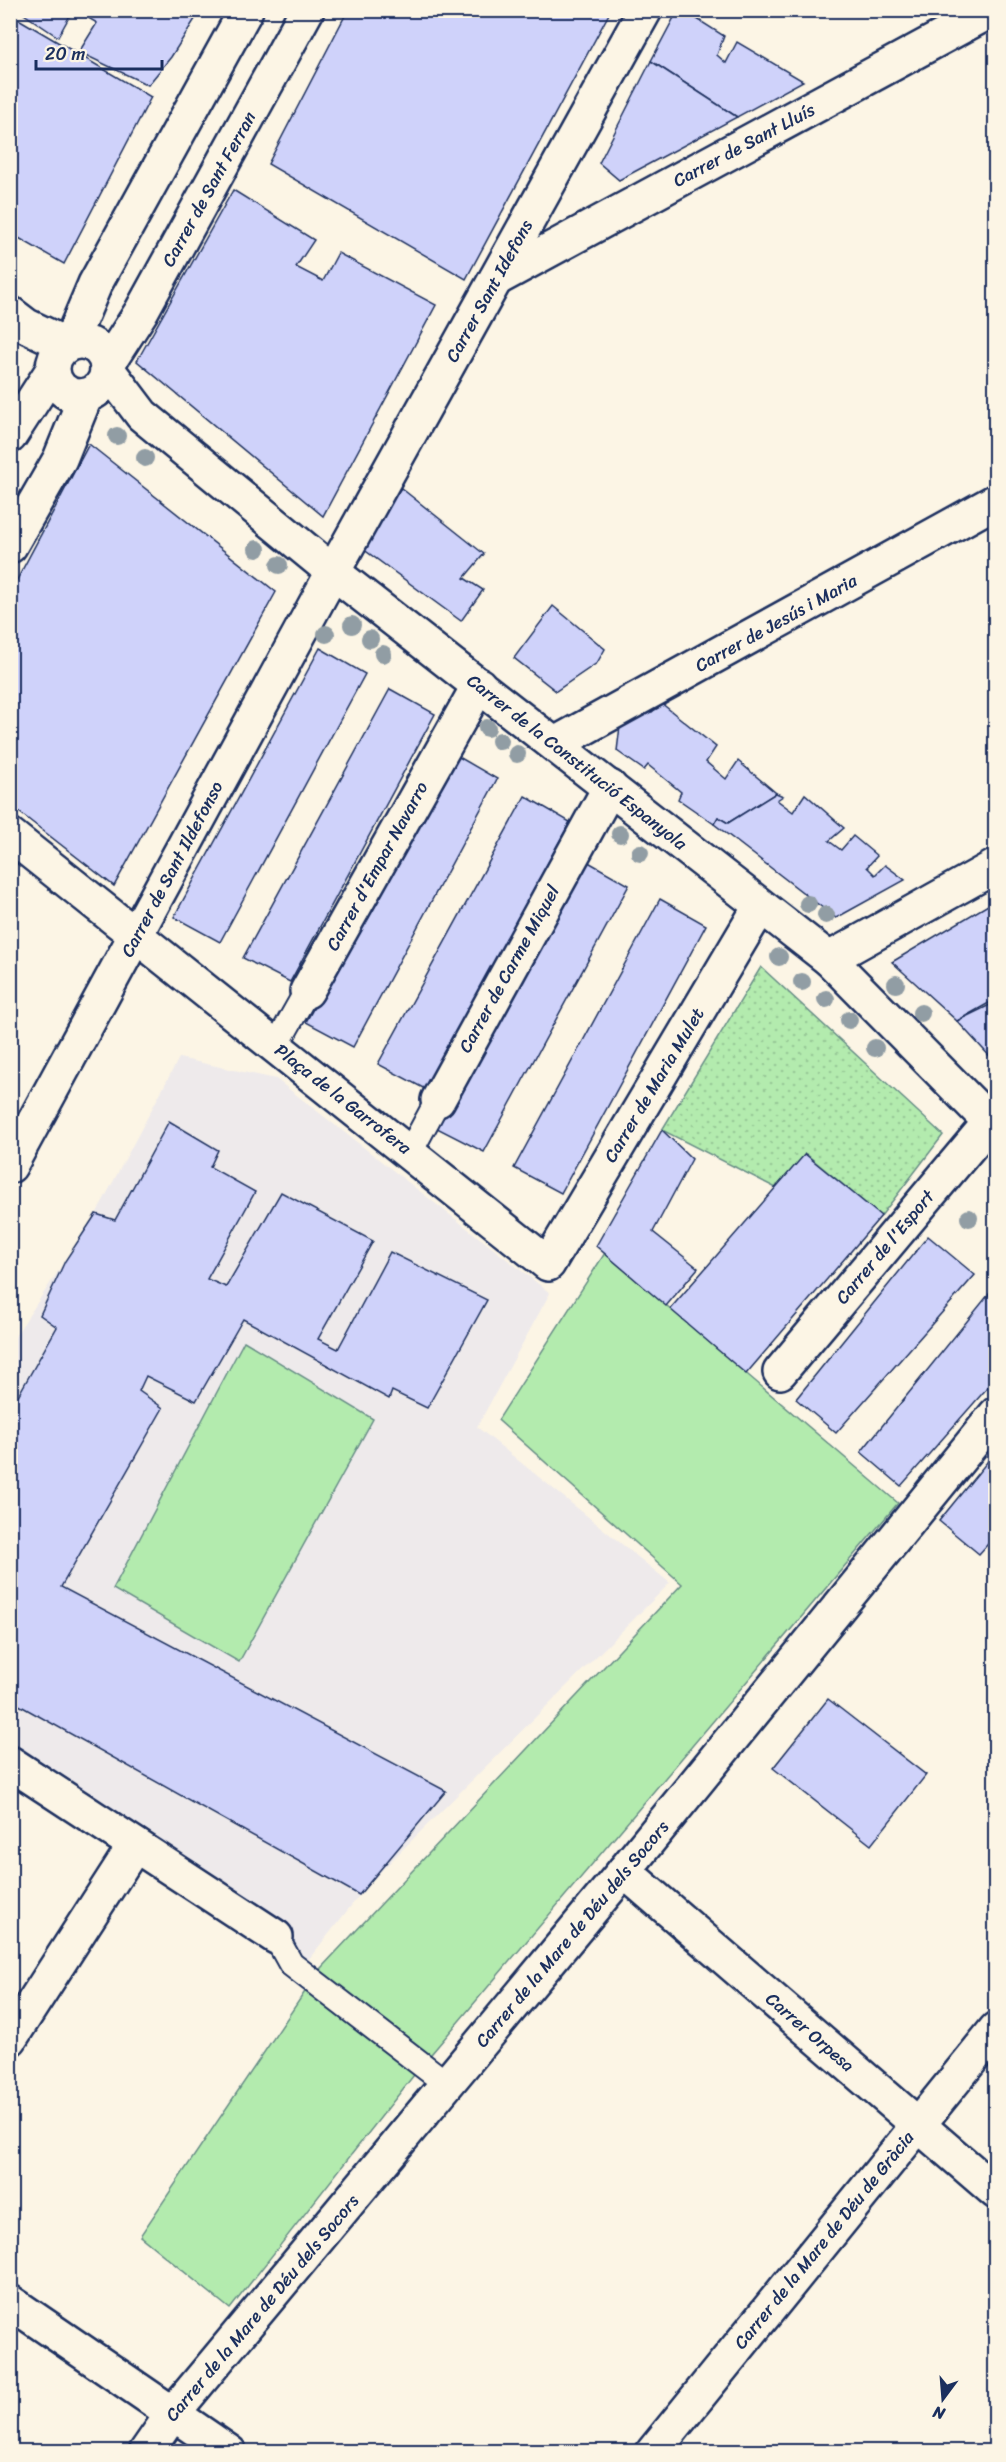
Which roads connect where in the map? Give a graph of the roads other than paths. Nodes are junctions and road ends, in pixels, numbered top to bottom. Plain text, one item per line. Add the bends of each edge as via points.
1 (246, 10) edge
2 (307, 10) edge
3 (645, 10) edge
4 (992, 10) edge
5 (496, 279) junction
6 (19, 320) edge
7 (60, 356) junction
8 (98, 381) junction
9 (10, 436) edge
10 (996, 501) edge
11 (10, 546) edge
12 (333, 572) junction
13 (479, 685) junction
14 (555, 744) junction
15 (610, 787) junction
16 (10, 835) edge
17 (996, 866) edge
18 (760, 907) junction
19 (137, 934) junction
20 (829, 959) junction
21 (307, 991) joint
22 (276, 1046) junction
23 (438, 1100) joint
24 (993, 1125) edge
25 (410, 1152) junction
26 (10, 1166) edge
27 (548, 1264) joint
28 (780, 1372) dead end
29 (996, 1414) edge
30 (10, 1763) edge
31 (135, 1845) junction
32 (624, 1872) junction
33 (276, 1937) joint
34 (996, 2029) edge
35 (10, 2039) edge
36 (447, 2084) junction
37 (918, 2125) junction
38 (996, 2192) edge
39 (10, 2302) edge
40 (173, 2413) junction
41 (146, 2451) edge
42 (229, 2451) edge
43 (653, 2451) edge

1 - 7 street via 95,284
2 - 8 street, Carrer de Sant Ferran via 141,312
3 - 5 street, Carrer Sant Idefons
4 - 5 street, Carrer de Sant Lluís
5 - 12 street, Carrer Sant Idefons
6 - 7 street
7 - 8 street via 60,388 68,393
7 - 8 street via 86,342 94,345 100,350
7 - 9 street
8 - 11 street, Carrer de Sant Ferran via 60,459
8 - 12 street, Carrer de la Constitució Espanyola
10 - 14 street, Carrer de Jesús i Maria
12 - 13 street, Carrer de la Constitució Espanyola
12 - 19 street, Carrer de Sant Ildefonso
13 - 14 street, Carrer de la Constitució Espanyola
13 - 21 street, Carrer d'Empar Navarro
14 - 15 street, Carrer de la Constitució Espanyola
15 - 18 street, Carrer de la Constitució Espanyola
15 - 23 street, Carrer de Carme Miquel
16 - 19 street, Plaça de la Garrofera
17 - 20 street
18 - 20 street, Carrer de la Constitució Espanyola
18 - 27 street, Carrer de Maria Mulet
19 - 22 street, Plaça de la Garrofera
19 - 26 street, Carrer de Sant Ildefonso
20 - 24 street, Carrer de la Constitució Espanyola
21 - 22 street, Carrer d'Empar Navarro
22 - 25 street, Plaça de la Garrofera
23 - 25 street, Carrer de Carme Miquel
24 - 28 street, Carrer de l'Esport
25 - 27 street, Plaça de la Garrofera
29 - 32 street, Carrer de la Mare de Déu dels Socors
30 - 31 street
31 - 33 street
31 - 35 street
32 - 36 street, Carrer de la Mare de Déu dels Socors
32 - 37 street, Carrer Orpesa
33 - 36 street via 291,1964
34 - 37 street, Carrer de la Mare de Déu de Gràcia
36 - 40 street, Carrer de la Mare de Déu dels Socors
37 - 38 street, Carrer Orpesa
37 - 43 street, Carrer de la Mare de Déu de Gràcia
39 - 40 street
40 - 41 street, Carrer de la Mare de Déu dels Socors
40 - 42 street

